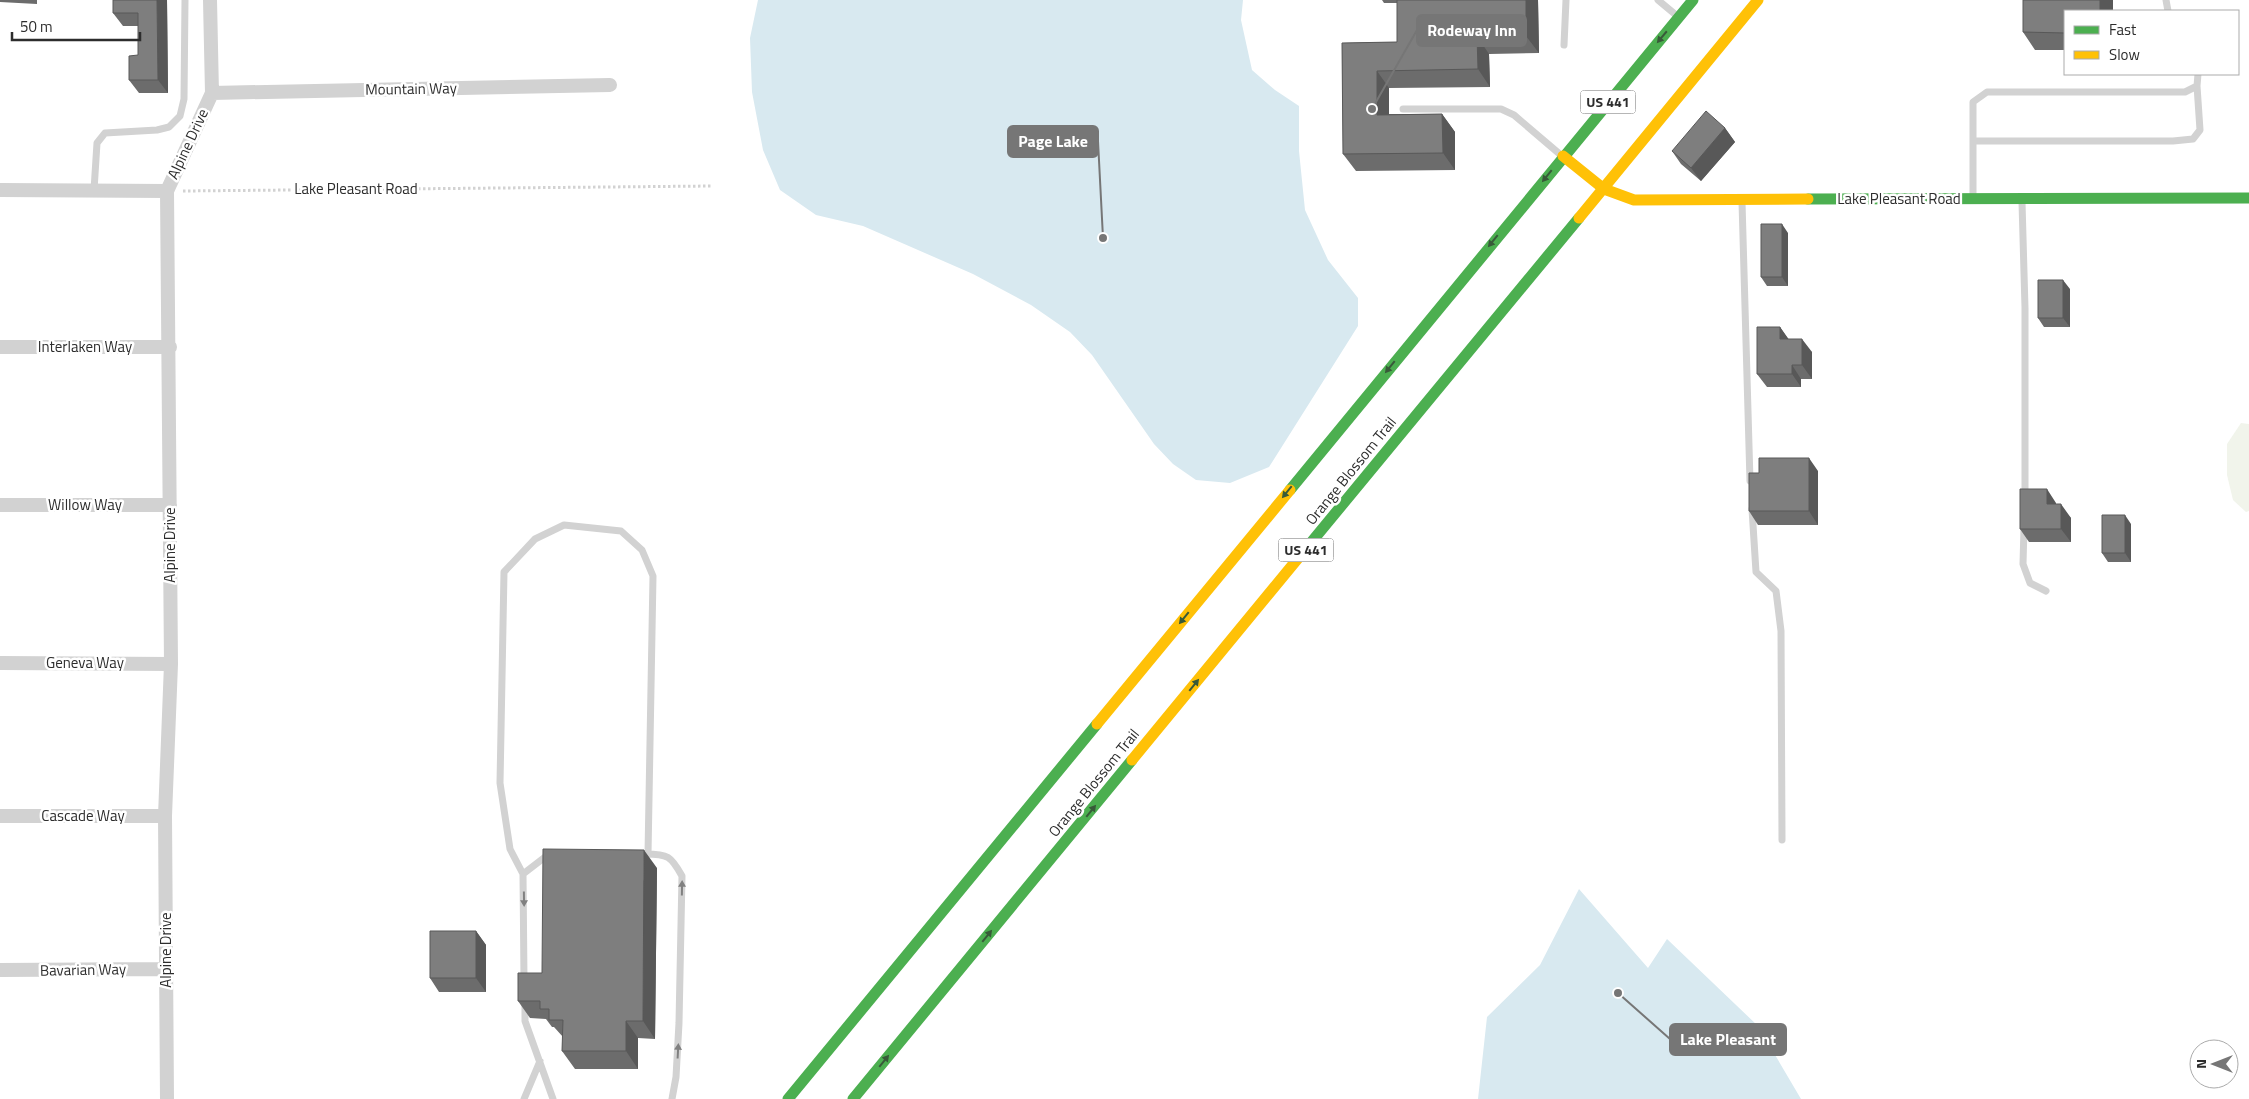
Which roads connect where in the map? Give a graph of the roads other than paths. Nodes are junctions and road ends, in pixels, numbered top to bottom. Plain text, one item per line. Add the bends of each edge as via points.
1 (185, 0) edge
2 (210, 0) edge
3 (1566, 0) edge
4 (1658, 0) edge
5 (1693, 0) edge
6 (1758, 0) edge
7 (1678, 17) junction
8 (1564, 45) dead end
9 (2198, 75) edge
10 (610, 85) dead end
11 (2196, 86) junction
12 (212, 93) junction
13 (1403, 109) dead end
14 (1973, 141) junction
15 (1563, 156) junction
16 (0, 190) edge
17 (94, 190) junction
18 (1602, 190) junction
19 (167, 191) junction
20 (2249, 198) edge
21 (1742, 199) junction
22 (1973, 199) junction
23 (2022, 199) junction
24 (170, 346) junction
25 (0, 348) edge
26 (1751, 488) edge
27 (1752, 498) edge
28 (2024, 504) edge
29 (0, 505) edge
30 (170, 505) junction
31 (2024, 514) edge
32 (2046, 591) dead end
33 (0, 663) edge
34 (170, 664) junction
35 (0, 816) edge
36 (165, 816) junction
37 (1782, 840) dead end
38 (561, 853) edge
39 (638, 854) edge
40 (648, 854) junction
41 (523, 874) junction
42 (165, 969) junction
43 (0, 970) edge
44 (540, 1061) junction
45 (167, 1099) edge
46 (524, 1099) edge
47 (553, 1099) edge
48 (672, 1099) edge
49 (788, 1099) edge
50 (853, 1099) edge

1 - 17 lane via 184,99 180,116 169,126 157,130 105,133 98,143
2 - 12 street, Alpine Drive
3 - 8 lane
4 - 7 lane
5 - 7 main road, US 441
6 - 18 main road, Orange Blossom Trail / US 441
7 -> 15 main road, US 441
9 - 11 lane
10 - 12 street, Mountain Way
11 - 14 lane via 2185,92 1986,92 1973,102
11 - 14 lane via 2200,130 2194,139
12 - 19 street, Alpine Drive
13 - 15 lane via 1501,109 1514,115
14 - 22 lane
15 - 18 main road, Lake Pleasant Road
15 -> 49 main road, US 441
16 - 17 street
17 - 19 street
18 - 21 main road, Lake Pleasant Road via 1634,200
50 -> 18 main road, Orange Blossom Trail / US 441
19 - 24 street, Alpine Drive
20 - 23 main road, Lake Pleasant Road
21 - 22 main road, Lake Pleasant Road
21 - 26 lane
22 - 23 main road, Lake Pleasant Road
23 - 28 lane
24 - 25 street, Interlaken Way
24 - 30 street, Alpine Drive
27 - 37 lane via 1756,572 1776,592 1781,631
29 - 30 street, Willow Way
30 - 34 street, Alpine Drive
31 - 32 lane via 2023,564 2030,583
33 - 34 street, Geneva Way
34 - 36 street, Alpine Drive
35 - 36 street, Cascade Way
36 - 42 street, Alpine Drive
38 - 41 lane via 551,853
39 - 40 lane
40 - 41 lane via 653,576 642,550 621,531 564,525 535,539 504,572 500,783 510,849
48 -> 40 lane via 679,1023 682,876 673,859 662,854
41 -> 44 lane via 525,1021
42 - 43 street, Bavarian Way
42 - 45 street, Alpine Drive
44 - 46 lane
44 - 47 lane

